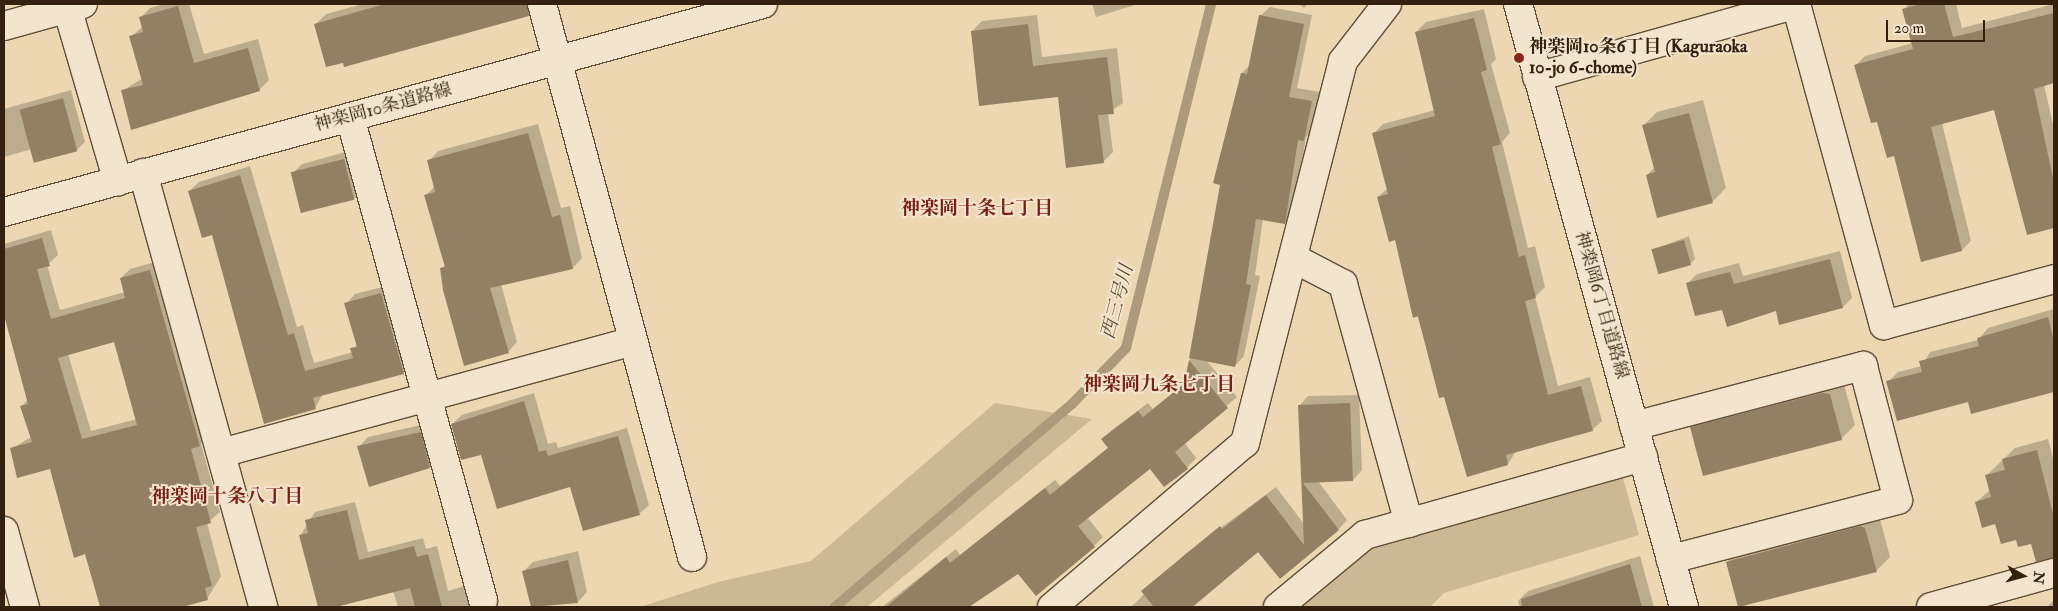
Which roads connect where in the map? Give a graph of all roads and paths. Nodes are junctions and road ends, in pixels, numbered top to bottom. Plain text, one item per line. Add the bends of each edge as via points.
1 (542, 4) edge
2 (763, 4) edge
3 (1387, 4) edge
4 (1518, 4) edge
5 (1796, 4) edge
6 (72, 5) edge
7 (4, 26) edge
8 (556, 61) junction
9 (1537, 77) junction
10 (350, 117) junction
11 (144, 174) junction
12 (118, 182) junction
13 (4, 212) edge
14 (1295, 259) junction
15 (2054, 279) edge
16 (632, 341) junction
17 (427, 397) junction
18 (1634, 426) junction
19 (221, 453) junction
20 (1643, 457) junction
21 (1409, 523) junction
22 (4, 532) edge
23 (692, 557) dead end
24 (1670, 559) junction
25 (2054, 573) edge
26 (483, 600) dead end
27 (1970, 602) edge
28 (25, 607) edge
29 (263, 607) edge
30 (1052, 607) edge
31 (1278, 607) edge
32 (1684, 607) edge
33 (1931, 607) edge

1 - 8 street
2 - 8 street, 神楽岡10条道路線
3 - 14 street via 1344,61
4 - 9 street, 神楽岡6丁目道路線
5 - 9 street
5 - 15 street via 1884,325
6 - 7 street
6 - 12 street
8 - 10 street, 神楽岡10条道路線
8 - 16 street
9 - 18 street, 神楽岡6丁目道路線
10 - 11 street, 神楽岡10条道路線
10 - 17 street
11 - 12 street, 神楽岡10条道路線
11 - 19 street
12 - 13 street, 神楽岡10条道路線
14 - 21 street via 1343,284
14 - 30 street via 1245,443
16 - 17 street
16 - 23 street
17 - 19 street
17 - 26 street
18 - 20 street, 神楽岡6丁目道路線
18 - 24 street via 1863,366 1898,500
19 - 29 street
20 - 21 street
20 - 24 street, 神楽岡6丁目道路線
21 - 31 street via 1365,535
22 - 28 street
24 - 32 street, 神楽岡6丁目道路線
25 - 27 street
27 - 33 street

